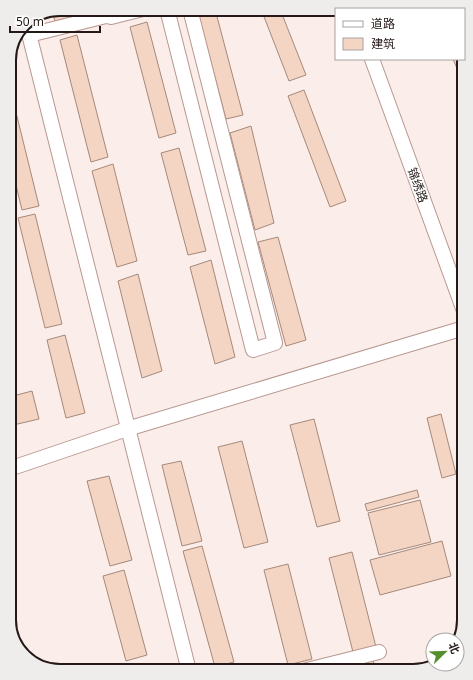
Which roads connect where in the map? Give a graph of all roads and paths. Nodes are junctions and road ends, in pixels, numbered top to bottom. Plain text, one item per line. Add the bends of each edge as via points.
1 (88, 16) edge
2 (169, 16) edge
3 (192, 16) edge
4 (28, 29) edge
5 (29, 29) edge
6 (372, 60) edge
7 (457, 292) edge
8 (457, 330) edge
9 (127, 429) junction
10 (16, 467) edge
11 (379, 652) dead end
12 (187, 664) edge
13 (331, 664) edge

1 - 5 street
2 - 3 street via 253,350 275,343
4 - 9 street
6 - 7 street, 锦绣路
8 - 9 street
9 - 10 street
9 - 12 street
11 - 13 street

